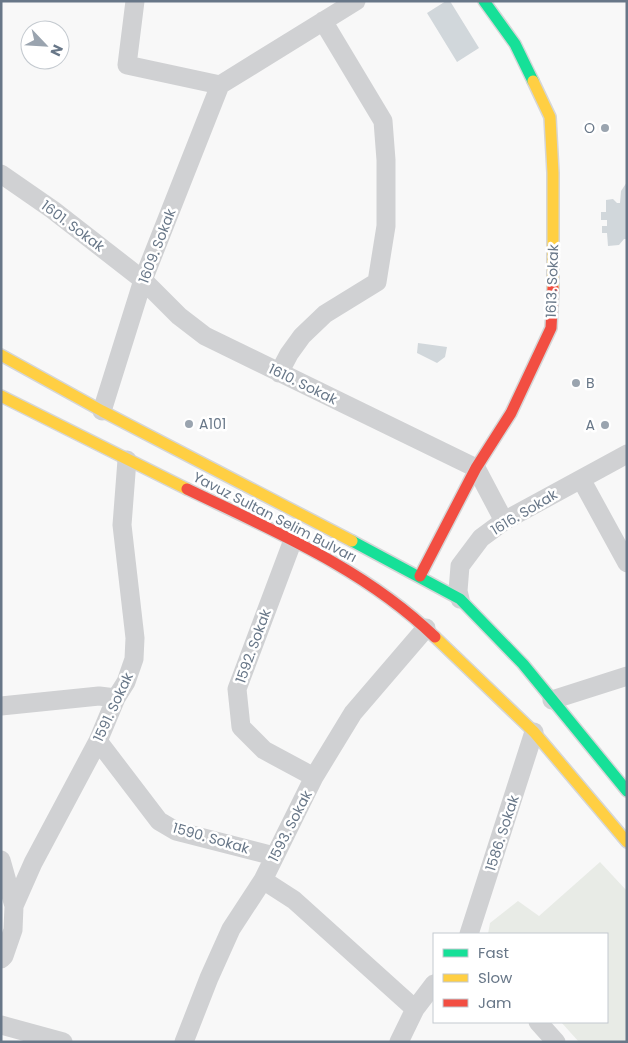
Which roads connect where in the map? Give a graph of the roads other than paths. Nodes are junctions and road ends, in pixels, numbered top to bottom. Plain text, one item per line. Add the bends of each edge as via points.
1 (135, 1) edge
2 (356, 1) edge
3 (484, 1) edge
4 (323, 21) junction
5 (220, 85) junction
6 (1, 174) edge
7 (143, 280) junction
8 (1, 355) edge
9 (279, 373) junction
10 (1, 396) edge
11 (102, 411) junction
12 (627, 454) edge
13 (127, 460) junction
14 (476, 468) junction
15 (581, 480) junction
16 (504, 520) junction
17 (293, 540) junction
18 (627, 563) edge
19 (420, 576) junction
20 (460, 598) junction
21 (426, 628) junction
22 (627, 676) edge
23 (116, 698) junction
24 (552, 700) junction
25 (1, 706) edge
26 (534, 732) junction
27 (98, 741) junction
28 (314, 777) junction
29 (627, 791) edge
30 (627, 842) edge
31 (274, 856) junction
32 (1, 860) edge
33 (263, 880) junction
34 (14, 906) junction
35 (469, 933) edge
36 (1, 959) edge
37 (433, 985) edge
38 (415, 1009) junction
39 (539, 1023) edge
40 (1, 1025) edge
41 (63, 1042) edge
42 (184, 1042) edge
43 (399, 1042) edge
44 (556, 1042) edge

1 - 5 street via 127,65
2 - 4 street
3 - 14 main road, 1613. Sokak via 515,44 550,116 553,296 551,328 511,413
4 - 5 street
4 - 9 street via 383,121 386,226 378,282 325,314 302,336
5 - 7 street, 1609. Sokak
6 - 7 street, 1601. Sokak
7 - 9 street, 1610. Sokak via 179,316 205,336
7 - 11 street, 1609. Sokak
8 - 11 main road, Yavuz Sultan Selim Bulvarı
9 - 14 street, 1610. Sokak
10 - 13 main road, Yavuz Sultan Selim Bulvarı
11 - 19 main road, Yavuz Sultan Selim Bulvarı
12 - 15 street, 1616. Sokak
13 - 17 main road, Yavuz Sultan Selim Bulvarı
13 - 23 street, 1591. Sokak via 122,525 135,638 134,659
14 - 16 street
14 - 19 main road, 1613. Sokak
15 - 16 street, 1616. Sokak
15 - 18 street
16 - 20 street, 1616. Sokak via 481,538 460,566
17 - 21 main road, Yavuz Sultan Selim Bulvarı via 357,576
17 - 28 street, 1592. Sokak via 237,689 241,727 264,750
19 - 20 main road, Yavuz Sultan Selim Bulvarı
20 - 24 main road, Yavuz Sultan Selim Bulvarı via 523,664
21 - 26 main road, Yavuz Sultan Selim Bulvarı
21 - 28 street, 1593. Sokak via 353,713
22 - 24 street
23 - 25 street via 98,696
23 - 27 street, 1591. Sokak
24 - 29 main road, Yavuz Sultan Selim Bulvarı
26 - 30 main road, Yavuz Sultan Selim Bulvarı
26 - 35 street, 1586. Sokak
27 - 31 street, 1590. Sokak via 159,821 176,831
27 - 34 street, 1591. Sokak via 33,863
28 - 31 street, 1593. Sokak
31 - 33 street, 1593. Sokak
32 - 34 street
33 - 38 street via 294,900
33 - 42 street, 1593. Sokak via 231,929
34 - 36 street via 13,930
37 - 38 street
38 - 43 street
39 - 44 street
40 - 41 street

